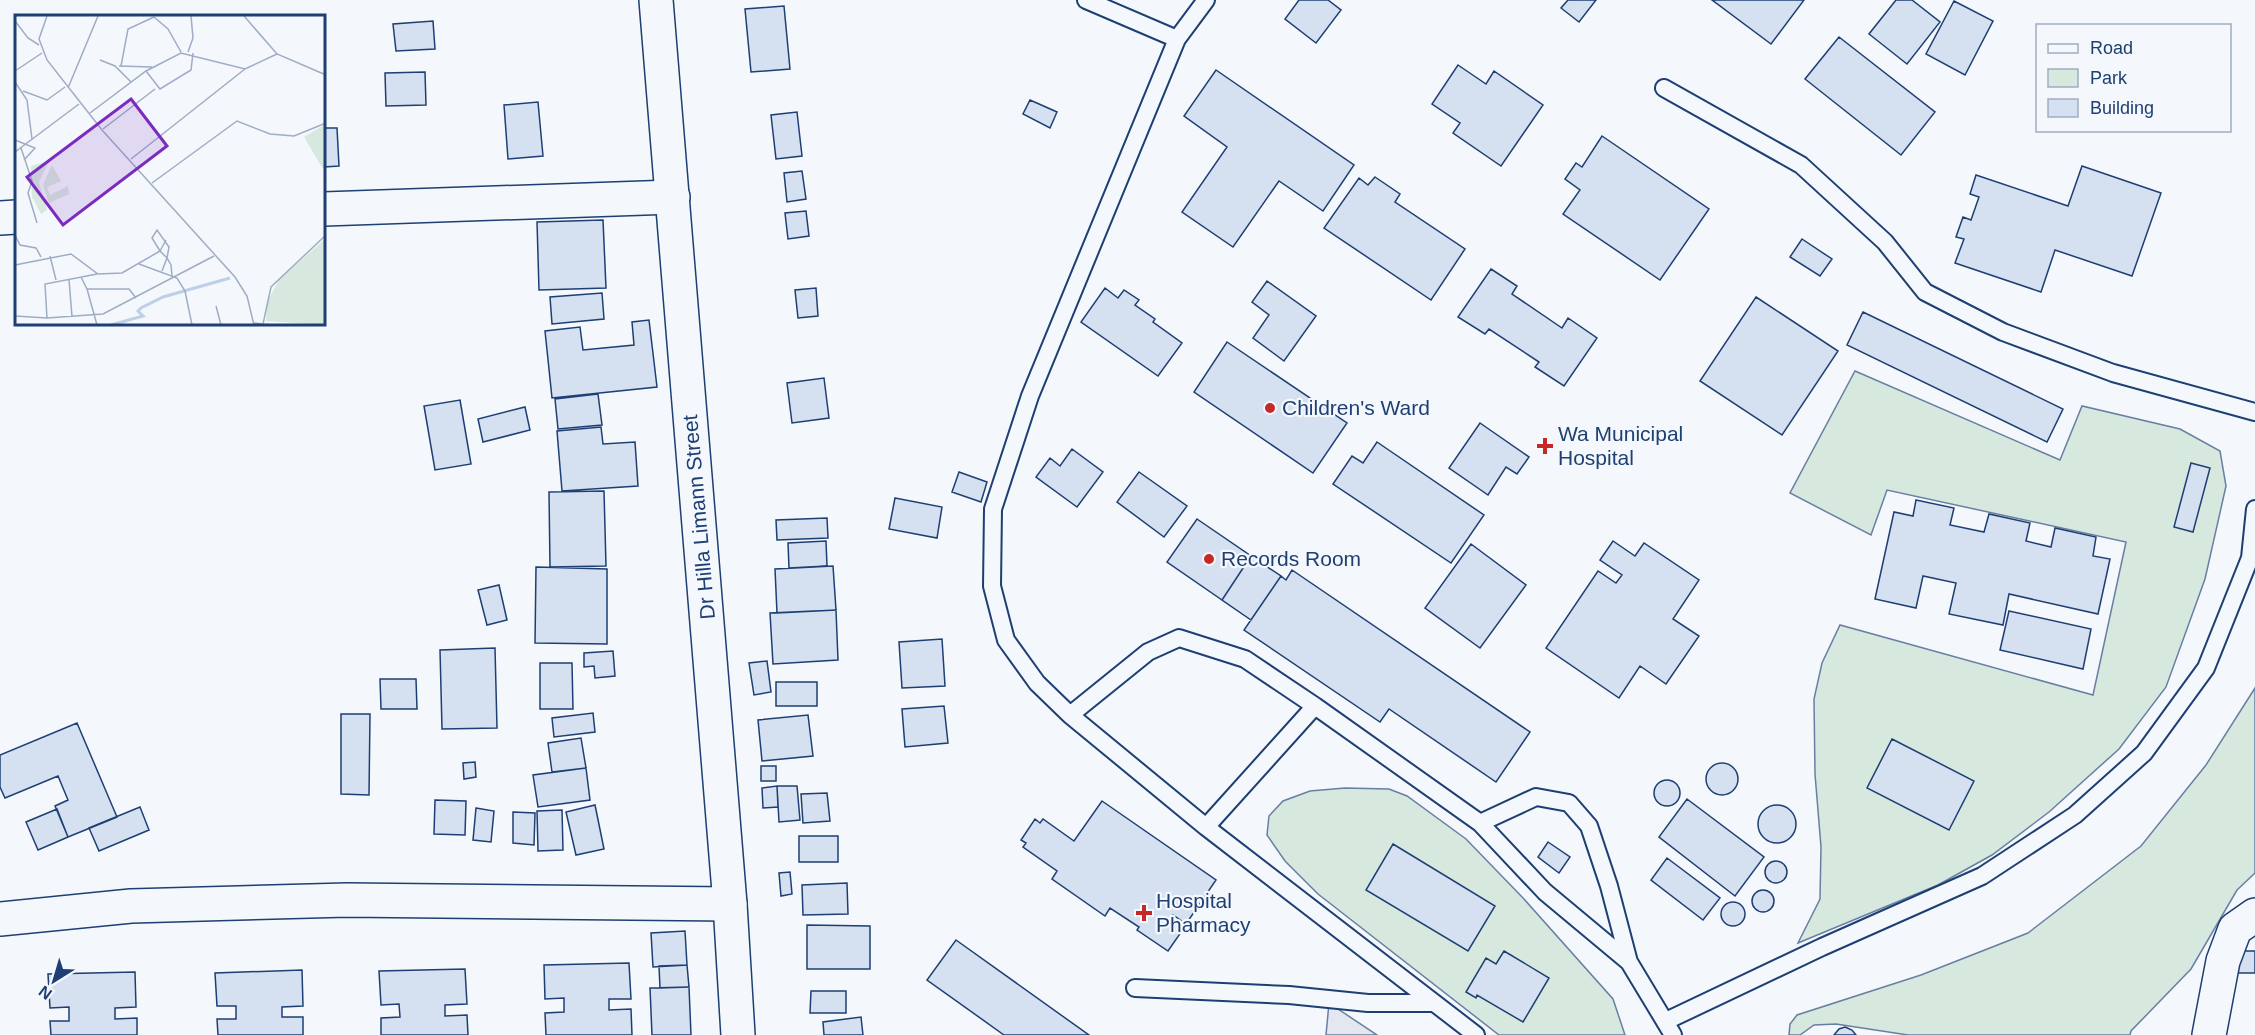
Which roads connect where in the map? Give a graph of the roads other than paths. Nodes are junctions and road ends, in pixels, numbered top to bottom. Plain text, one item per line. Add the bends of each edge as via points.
1 (656, 0) edge
2 (1086, 0) edge
3 (1206, 0) edge
4 (1177, 39) junction
5 (1664, 88) dead end
6 (673, 197) junction
7 (326, 209) edge
8 (15, 217) edge
9 (0, 218) edge
10 (2255, 412) edge
11 (2255, 509) edge
12 (1315, 706) junction
13 (1070, 715) junction
14 (1480, 823) junction
15 (1206, 827) junction
16 (730, 904) junction
17 (2255, 915) edge
18 (0, 919) edge
19 (1629, 962) junction
20 (1135, 988) dead end
21 (1434, 1003) junction
22 (1669, 1028) edge
23 (738, 1035) edge
24 (1476, 1035) edge
25 (2209, 1035) edge

1 - 6 main road, Dr Hilla Limann Street
2 - 4 lane
3 - 4 lane
4 - 13 lane via 1030,396 993,509 992,586 1006,640 1036,683
5 - 10 lane via 1801,165 1885,242 1925,292 2003,332 2113,373
6 - 7 main road
6 - 16 main road, Dr Hilla Limann Street
8 - 9 main road
11 - 22 lane via 2250,558 2206,668 2144,753 2074,815 1983,876 1822,947
12 - 13 lane via 1245,659 1179,638 1148,652
12 - 14 lane
12 - 15 lane
13 - 15 lane
14 - 19 lane via 1545,892
14 - 19 lane via 1536,798 1569,802 1589,826 1610,886
15 - 21 lane
16 - 18 main road via 347,900 131,906
16 - 23 main road, Dr Hilla Limann Street
17 - 25 main road via 2235,929 2223,961
19 - 22 lane
20 - 21 lane via 1368,1003
21 - 24 lane

